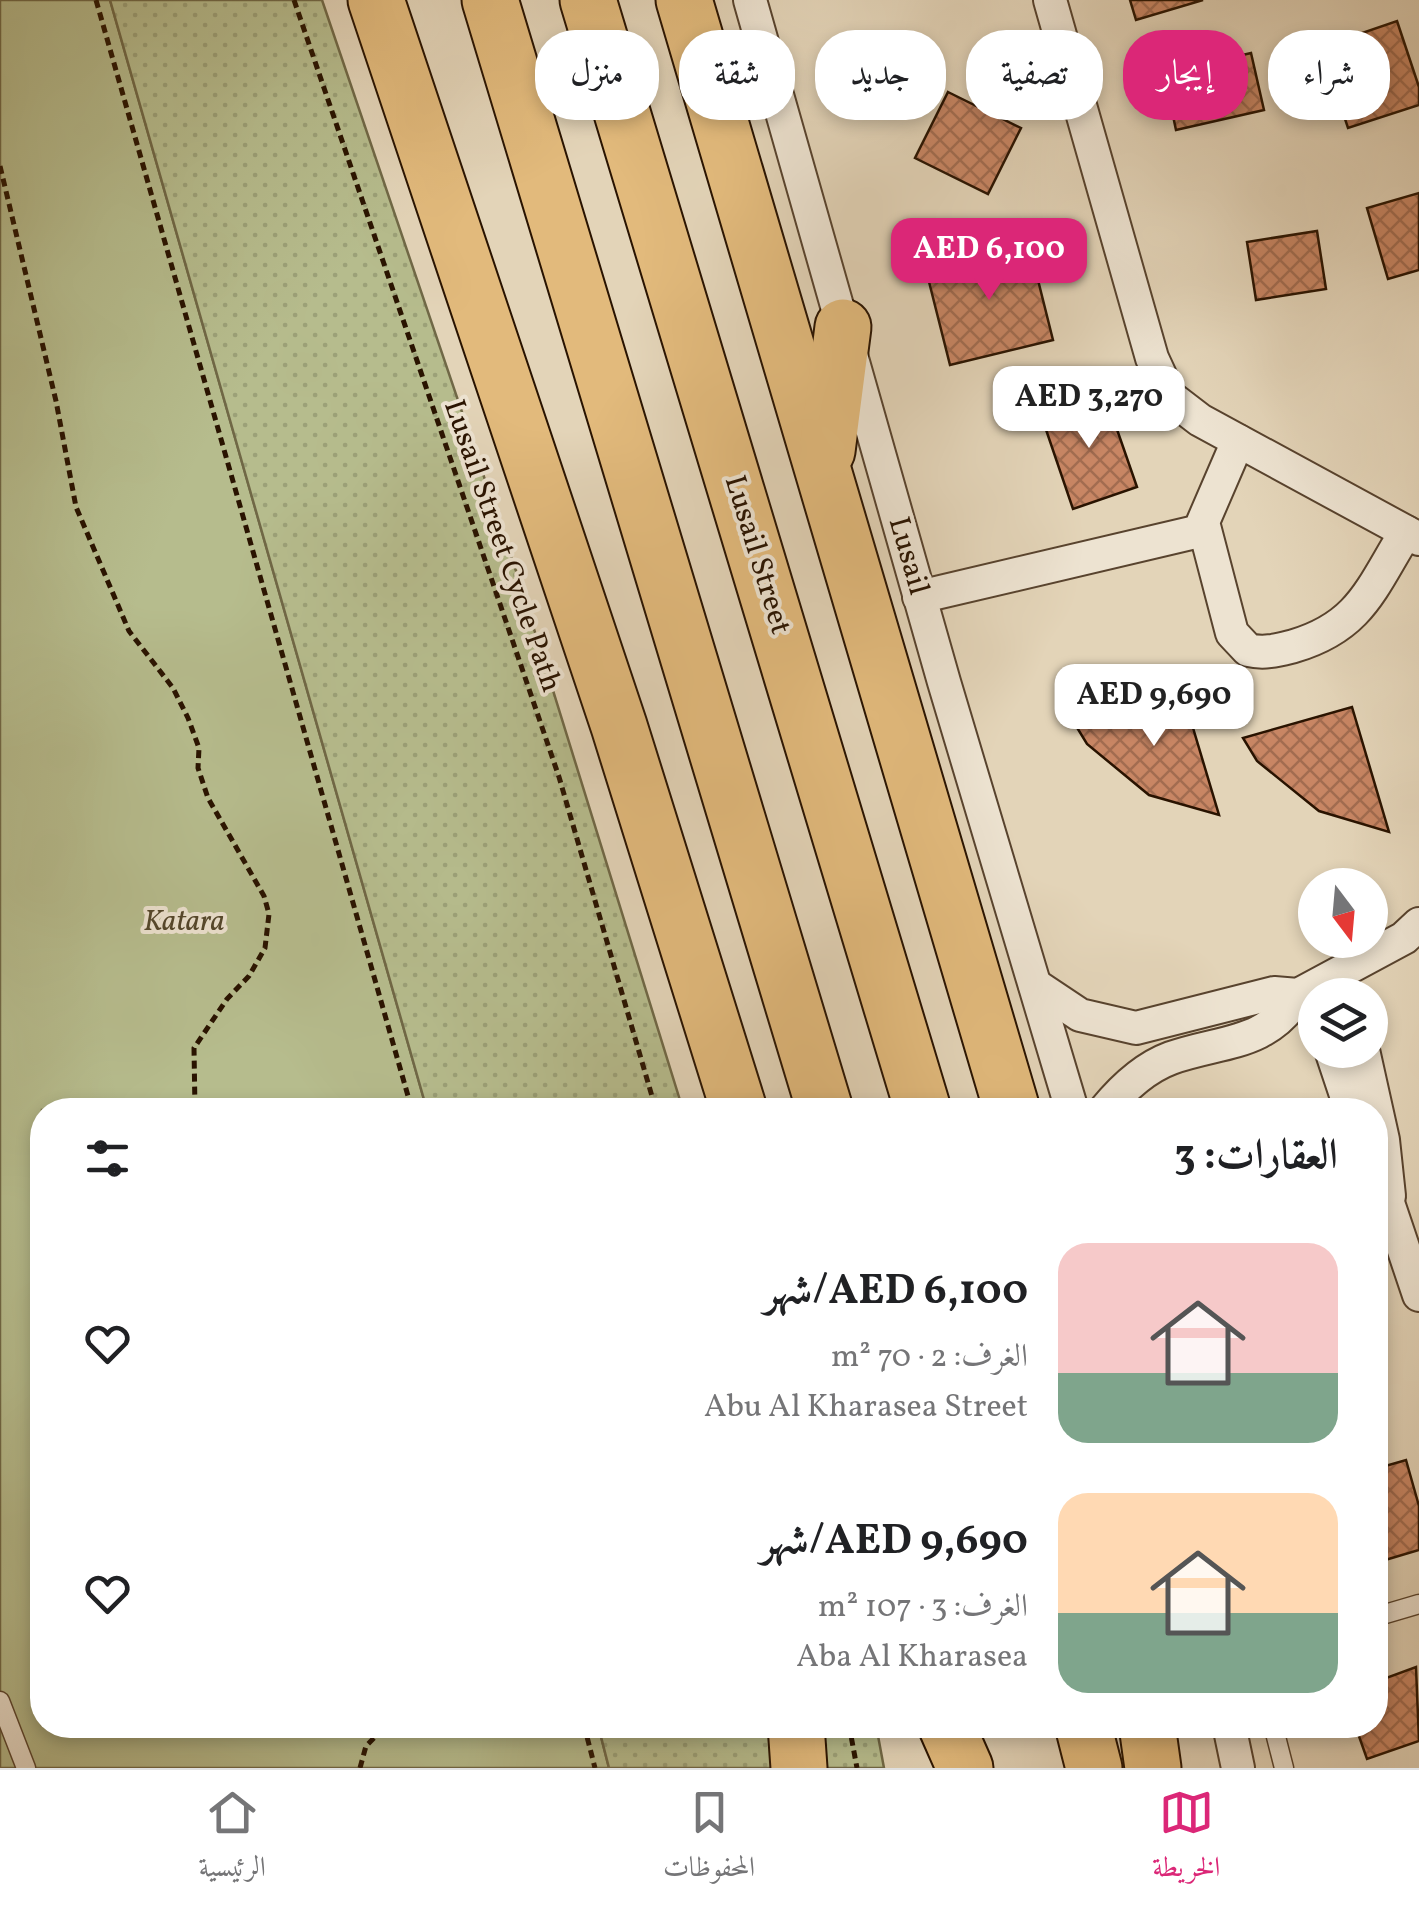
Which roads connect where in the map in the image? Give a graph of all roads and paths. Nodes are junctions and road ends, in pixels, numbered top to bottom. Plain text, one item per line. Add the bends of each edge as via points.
1 (96, 0) edge
2 (294, 0) edge
3 (354, 0) edge
4 (376, 0) edge
5 (490, 0) edge
6 (588, 0) edge
7 (684, 0) edge
8 (750, 0) edge
9 (1050, 0) edge
10 (420, 135) junction
11 (0, 166) edge
12 (842, 327) junction
13 (1238, 442) junction
14 (825, 474) junction
15 (1204, 530) junction
16 (1412, 536) edge
17 (920, 597) junction
18 (1419, 924) edge
19 (1351, 978) edge
20 (1035, 985) junction
21 (1298, 995) edge
22 (1298, 1004) edge
23 (1337, 1068) edge
24 (1368, 1068) edge
25 (195, 1098) edge
26 (409, 1098) edge
27 (652, 1098) edge
28 (732, 1098) edge
29 (821, 1098) edge
30 (919, 1098) edge
31 (1008, 1098) edge
32 (1068, 1098) edge
33 (1116, 1098) edge
34 (1348, 1098) edge
35 (1374, 1098) edge
36 (1388, 1199) edge
37 (1416, 1276) edge
38 (1419, 1604) edge
39 (1388, 1614) edge
40 (0, 1701) edge
41 (374, 1738) edge
42 (587, 1738) edge
43 (797, 1738) edge
44 (851, 1738) edge
45 (952, 1738) edge
46 (969, 1738) edge
47 (1086, 1738) edge
48 (1149, 1738) edge
49 (1232, 1738) edge
50 (1276, 1738) edge
51 (26, 1768) edge
52 (360, 1768) edge
53 (594, 1768) edge
54 (799, 1768) edge
55 (857, 1768) edge
56 (966, 1768) edge
57 (975, 1768) edge
58 (1094, 1768) edge
59 (1153, 1768) edge
60 (1238, 1768) edge
61 (1284, 1768) edge

1 - 26 path
2 - 27 path, Lusail Street Cycle Path via 559,778
3 - 10 highway
4 - 10 highway
5 - 29 highway
6 - 30 highway, Lusail Street
7 - 14 highway
8 - 12 street, Lusail
9 - 13 street via 1163,386 1183,410
10 - 28 highway via 619,726
11 - 25 path via 76,507 129,631 188,718 208,798 269,914 265,948 194,1048
12 - 14 highway
12 - 17 street, Lusail
13 - 15 street via 1205,510
13 - 16 street
14 - 31 highway
15 - 16 street via 1232,633 1261,653 1323,637 1347,622
15 - 17 street
17 - 20 street, Lusail
18 - 19 street
20 - 21 street via 1080,1015 1136,1028 1274,993
20 - 32 street, Lusail
22 - 33 street via 1272,1027 1169,1059
23 - 34 street
24 - 35 street
36 - 37 street
38 - 39 lane
40 - 51 lane
41 - 52 path
42 - 53 path
43 - 54 highway
44 - 55 path
45 - 56 highway
46 - 57 highway
47 - 58 highway
48 - 59 highway
49 - 60 street
50 - 61 lane

